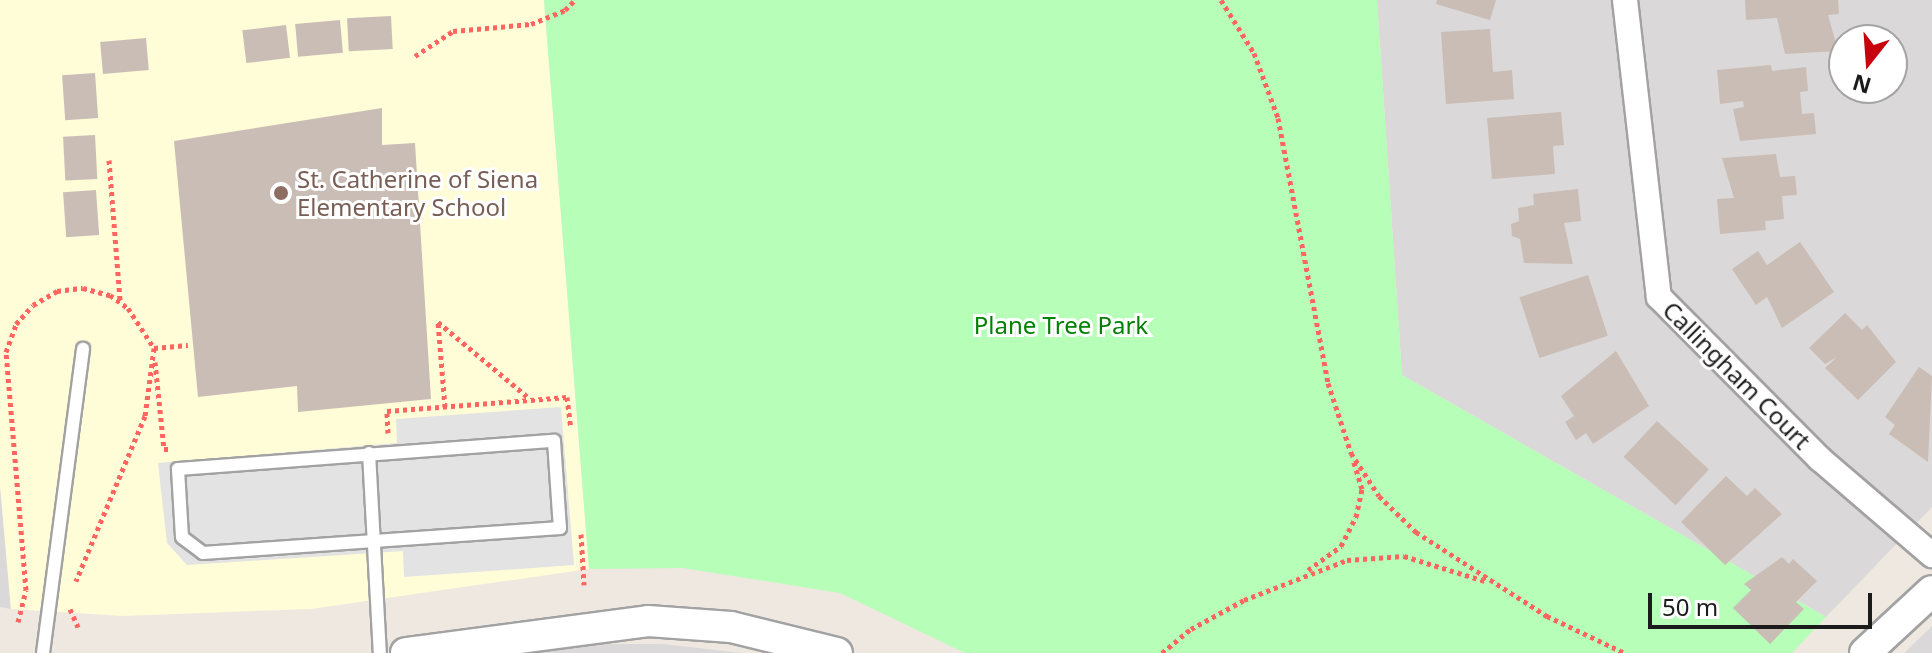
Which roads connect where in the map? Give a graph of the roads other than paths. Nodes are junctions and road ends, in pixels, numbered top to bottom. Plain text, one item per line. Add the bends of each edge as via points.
1 (1625, 0) edge
2 (83, 349) dead end
3 (369, 453) junction
4 (374, 541) junction
5 (1932, 555) edge
6 (1932, 591) edge
7 (43, 653) edge
8 (380, 653) edge
9 (406, 653) edge
10 (837, 653) edge
11 (1865, 653) edge

1 - 5 street, Callingham Court via 1659,297 1820,459
2 - 7 lane
3 - 4 lane
3 - 4 lane via 178,469 180,510 182,537 203,553
3 - 4 lane via 554,441 560,528
4 - 8 lane
6 - 11 street
9 - 10 street via 648,621 731,627

